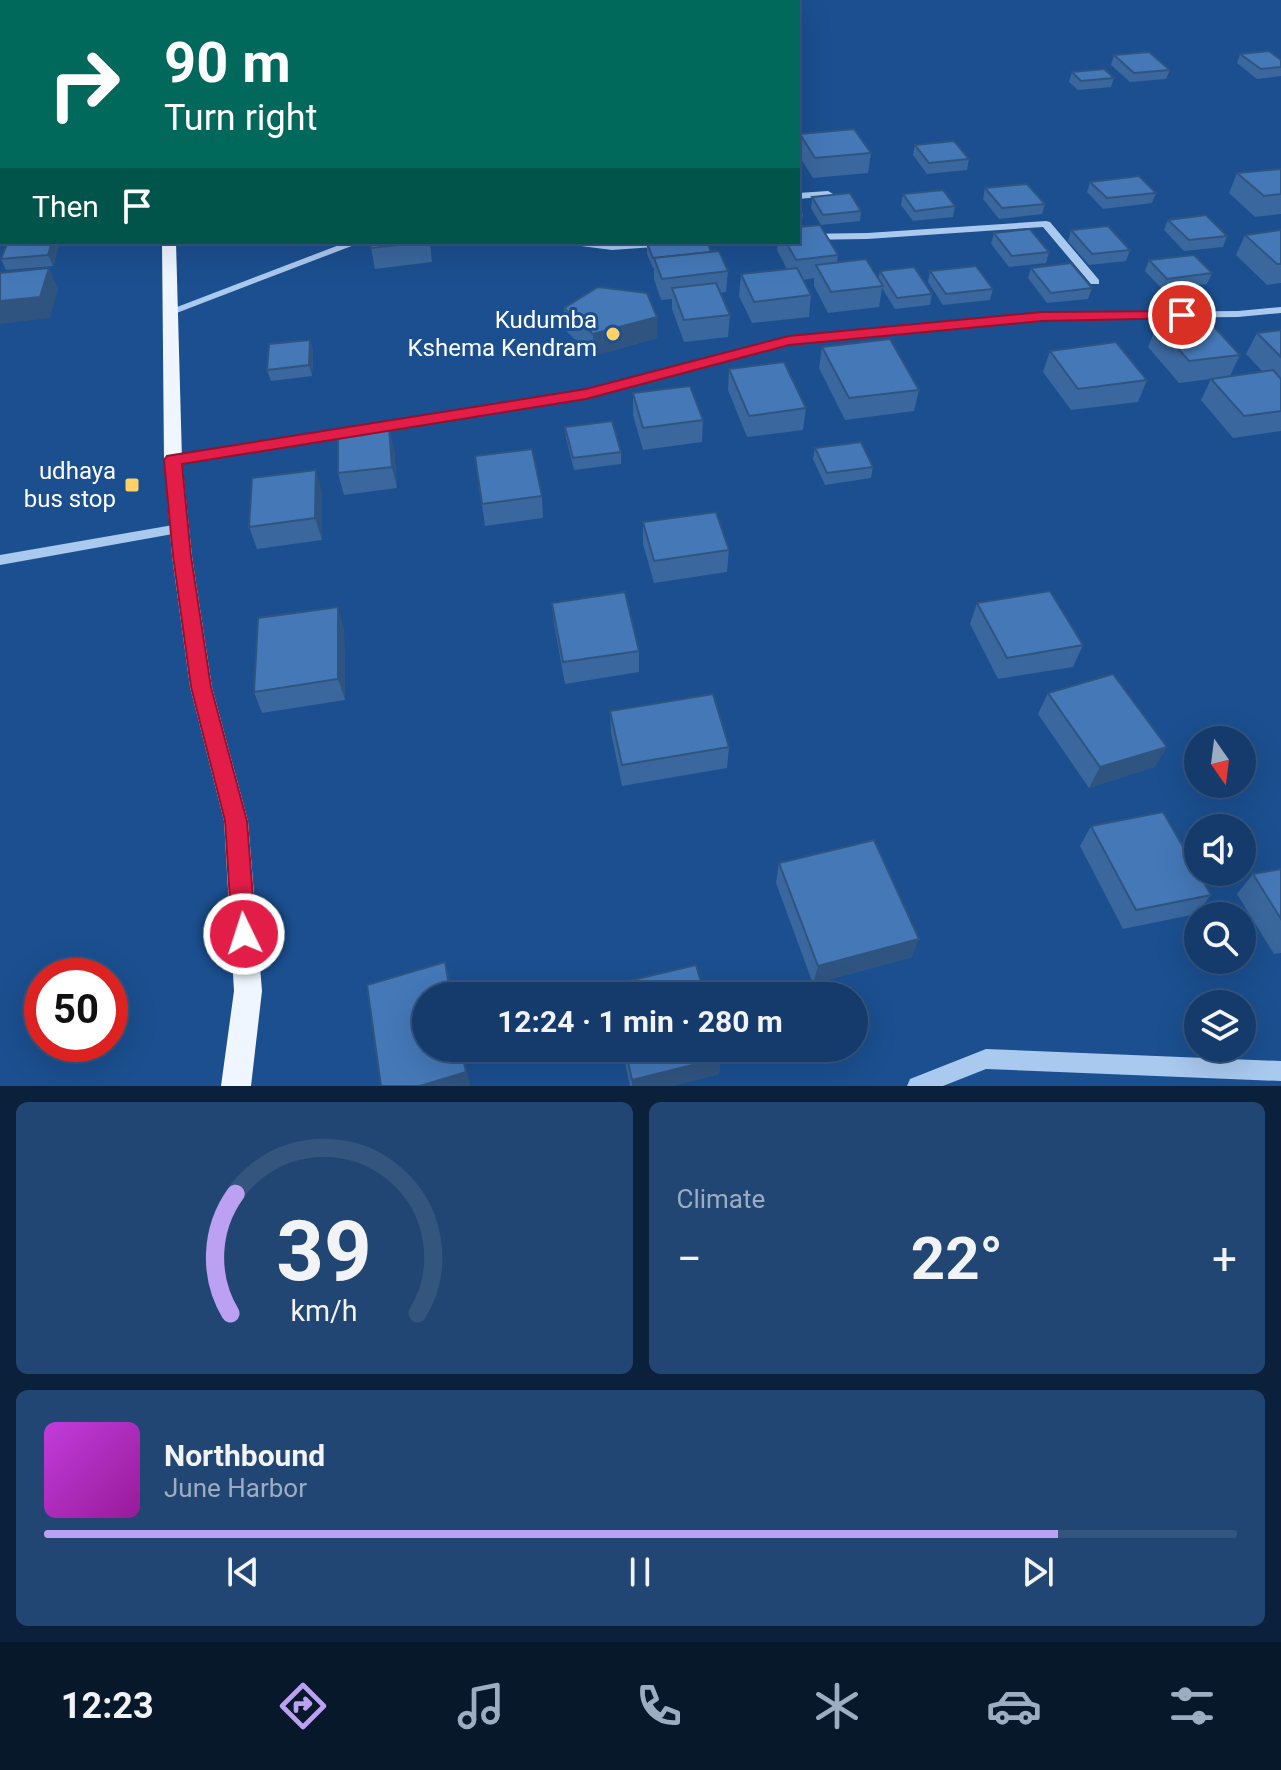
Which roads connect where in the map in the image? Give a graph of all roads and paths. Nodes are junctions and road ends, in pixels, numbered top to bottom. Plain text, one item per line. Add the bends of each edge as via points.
1 (828, 194) edge
2 (800, 196) edge
3 (800, 237) edge
4 (169, 244) edge
5 (352, 244) edge
6 (589, 244) edge
7 (654, 244) edge
8 (1095, 282) dead end
9 (1281, 310) edge
10 (170, 312) junction
11 (173, 460) junction
12 (179, 529) junction
13 (0, 560) edge
14 (1281, 1071) edge
15 (236, 1086) edge
16 (917, 1086) edge

1 - 2 street
3 - 8 street via 1046,224
4 - 10 main road
5 - 10 street
6 - 7 street
9 - 11 street via 1042,316 789,341 586,394
10 - 11 main road
11 - 12 main road
12 - 13 street
12 - 15 main road via 201,687 236,821 248,991
14 - 16 street via 986,1059

